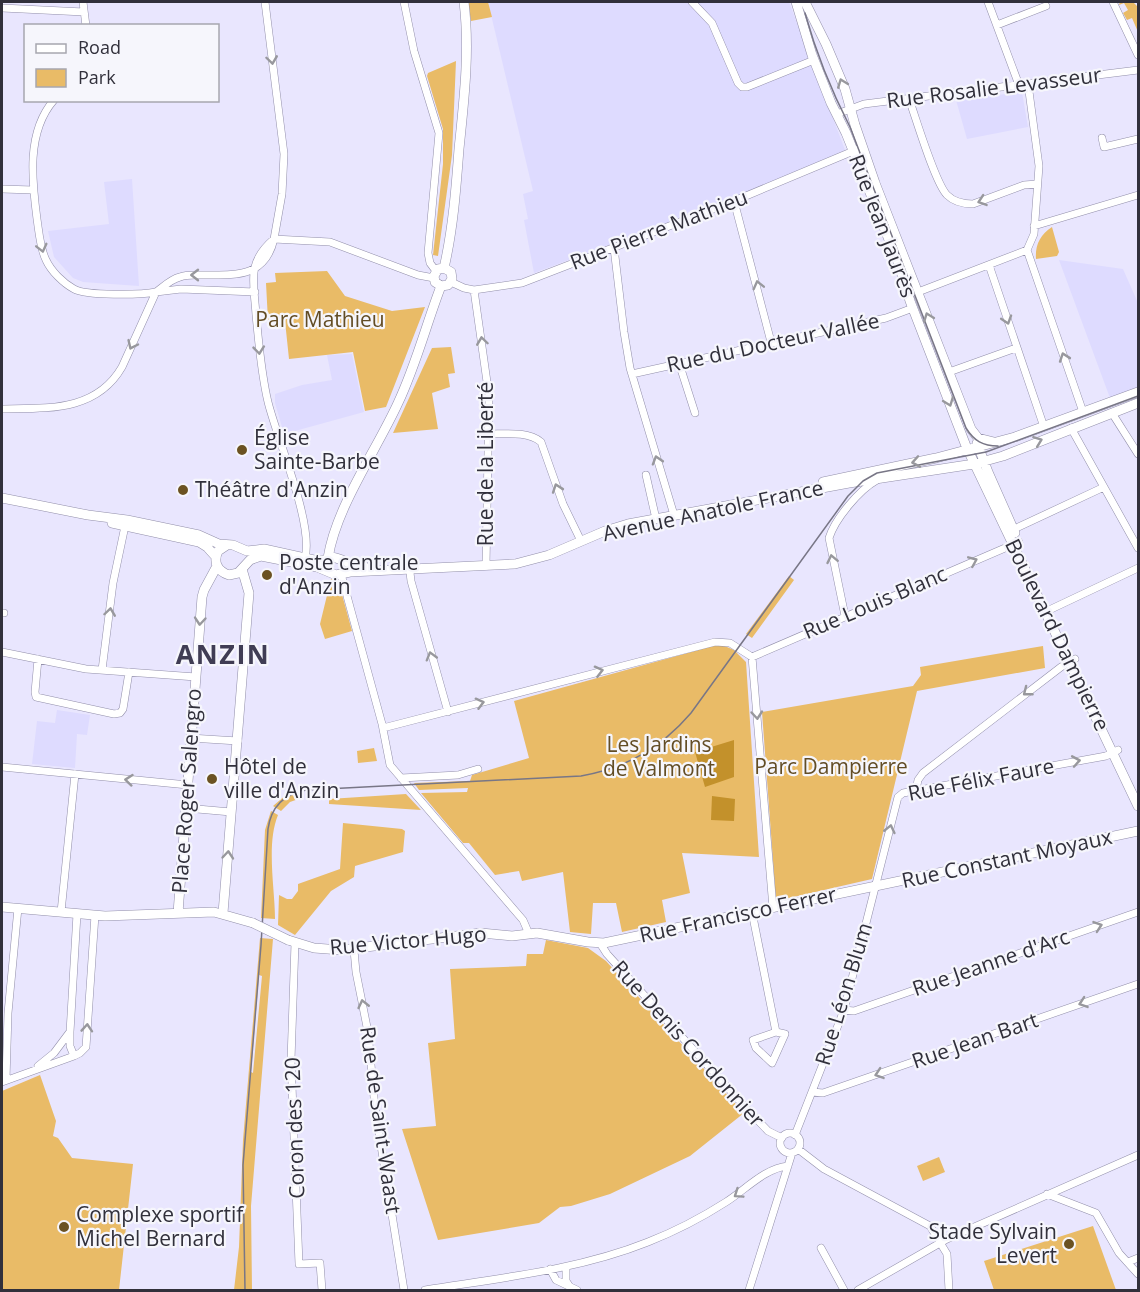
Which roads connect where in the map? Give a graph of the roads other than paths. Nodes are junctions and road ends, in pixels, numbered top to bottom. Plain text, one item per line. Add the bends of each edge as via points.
1 (83, 2) edge
2 (266, 2) edge
3 (404, 2) edge
4 (464, 2) edge
5 (692, 2) edge
6 (796, 2) edge
7 (805, 2) edge
8 (987, 2) edge
9 (1113, 2) edge
10 (1046, 6) dead end
11 (2, 8) edge
12 (84, 12) junction
13 (86, 24) edge
14 (997, 25) junction
15 (1138, 55) edge
16 (814, 60) junction
17 (1138, 70) edge
18 (1029, 84) junction
19 (1019, 85) junction
20 (909, 99) junction
21 (53, 102) edge
22 (850, 108) junction
23 (837, 114) junction
24 (1102, 138) dead end
25 (1138, 139) edge
26 (863, 147) junction
27 (853, 151) junction
28 (1037, 183) junction
29 (2, 189) edge
30 (33, 190) junction
31 (1138, 195) edge
32 (735, 201) junction
33 (1034, 226) junction
34 (274, 239) junction
35 (614, 248) junction
36 (1027, 250) junction
37 (989, 265) junction
38 (253, 270) junction
39 (438, 272) junction
40 (452, 282) junction
41 (441, 286) junction
42 (474, 290) junction
43 (156, 292) junction
44 (255, 292) junction
45 (918, 292) junction
46 (913, 309) junction
47 (771, 342) junction
48 (1016, 348) junction
49 (679, 363) junction
50 (949, 372) junction
51 (632, 374) junction
52 (1138, 392) edge
53 (1138, 403) edge
54 (2, 409) edge
55 (1083, 412) junction
56 (695, 413) dead end
57 (1112, 413) junction
58 (1044, 427) junction
59 (1071, 428) junction
60 (489, 434) junction
61 (975, 435) junction
62 (962, 436) junction
63 (996, 442) junction
64 (973, 449) junction
65 (952, 454) junction
66 (1138, 454) edge
67 (979, 463) junction
68 (646, 475) dead end
69 (878, 479) junction
70 (1104, 487) junction
71 (2, 498) edge
72 (674, 512) junction
73 (88, 515) junction
74 (656, 516) junction
75 (125, 526) junction
76 (1010, 530) junction
77 (335, 533) junction
78 (579, 538) junction
79 (1016, 543) junction
80 (227, 545) junction
81 (1138, 548) edge
82 (240, 549) junction
83 (305, 558) junction
84 (342, 560) junction
85 (216, 562) junction
86 (326, 562) junction
87 (486, 563) junction
88 (243, 567) junction
89 (409, 567) junction
90 (1138, 568) edge
91 (342, 573) junction
92 (1049, 610) junction
93 (845, 616) junction
94 (2, 652) edge
95 (752, 657) junction
96 (39, 659) junction
97 (1073, 660) junction
98 (102, 670) junction
99 (129, 672) junction
100 (196, 677) junction
101 (448, 712) junction
102 (383, 728) junction
103 (190, 738) junction
104 (238, 741) junction
105 (1116, 752) junction
106 (2, 767) edge
107 (478, 769) dead end
108 (75, 774) junction
109 (401, 778) junction
110 (188, 785) junction
111 (916, 790) junction
112 (1138, 793) edge
113 (1138, 806) edge
114 (186, 808) junction
115 (231, 812) junction
116 (1138, 831) edge
117 (876, 886) junction
118 (2, 907) edge
119 (18, 908) junction
120 (773, 908) junction
121 (61, 912) junction
122 (752, 912) junction
123 (1138, 912) edge
124 (178, 913) junction
125 (222, 913) junction
126 (77, 914) junction
127 (95, 915) junction
128 (529, 934) junction
129 (291, 941) junction
130 (600, 943) junction
131 (354, 950) junction
132 (1138, 984) edge
133 (844, 1010) junction
134 (70, 1032) junction
135 (776, 1032) junction
136 (74, 1056) junction
137 (31, 1070) junction
138 (4, 1081) edge
139 (812, 1092) junction
140 (795, 1135) junction
141 (782, 1138) junction
142 (795, 1151) junction
143 (1138, 1155) edge
144 (788, 1166) junction
145 (1047, 1194) junction
146 (942, 1242) junction
147 (821, 1248) dead end
148 (1138, 1258) edge
149 (1128, 1263) junction
150 (566, 1267) junction
151 (550, 1269) junction
152 (1138, 1274) edge
153 (573, 1289) edge
154 (322, 1290) edge
155 (404, 1290) edge
156 (425, 1290) edge
157 (749, 1290) edge
158 (844, 1290) edge
159 (858, 1290) edge
160 (949, 1290) edge

1 - 12 street
2 -> 34 street via 284,154
3 - 39 street via 439,133 428,253
4 - 39 main road via 465,88 454,207
5 - 16 street via 710,20 742,87
6 - 16 main road, Rue Jean Jaurès
22 -> 7 main road via 828,48
8 - 14 street
9 - 15 street
10 - 14 street
11 - 12 street
12 - 13 street
14 - 19 street
16 - 23 main road, Rue Jean Jaurès
17 - 18 street, Rue Rosalie Levasseur
18 - 19 street, Rue Rosalie Levasseur
18 - 28 street via 1039,160
19 - 20 street, Rue Rosalie Levasseur
20 - 22 street, Rue Rosalie Levasseur
28 -> 20 street via 973,204 950,197 941,185
21 - 30 street via 39,129
22 - 23 street, Rue Rosalie Levasseur
22 - 26 main road
23 - 27 main road, Rue Jean Jaurès
24 - 25 street via 1104,147
26 - 27 street, Rue Pierre Mathieu
26 - 45 main road
27 - 32 street, Rue Pierre Mathieu
27 - 46 main road, Rue Jean Jaurès
28 - 33 street
29 - 30 street
30 -> 43 street via 43,254 63,281 81,292
31 - 33 street
32 - 35 street, Rue Pierre Mathieu
47 -> 32 street
33 - 36 street
34 - 38 street via 255,261
34 - 39 street via 330,242 418,275
35 - 42 street, Rue Pierre Mathieu via 522,284
35 - 51 street
36 - 37 street
55 -> 36 street
37 - 45 street
37 -> 48 street
38 -> 43 street via 231,275 182,276
38 - 44 street
39 - 40 main road via 452,273
39 - 41 main road via 436,284
40 - 41 main road
40 - 42 street, Rue Pierre Mathieu
41 - 77 main road via 409,379
60 -> 42 street, Rue de la Liberté via 489,392
43 - 44 street
43 -> 54 street via 122,367 105,389 64,406
44 -> 83 street via 264,385 300,509 308,546
50 -> 45 main road
46 - 47 street, Rue du Docteur Vallée
46 -> 62 main road, Rue Jean Jaurès
47 - 49 street, Rue du Docteur Vallée
48 - 50 street
48 - 58 street
49 - 51 street, Rue du Docteur Vallée
49 - 56 street
50 - 61 main road
72 -> 51 street
52 - 55 main road, Avenue Anatole France
53 - 57 main road, Avenue Anatole France
55 - 58 main road, Avenue Anatole France
57 - 59 main road, Avenue Anatole France
57 - 66 street
58 - 63 main road, Avenue Anatole France
67 -> 59 main road, Avenue Anatole France
59 - 70 street
78 -> 60 street via 539,440 524,435
60 - 87 street, Rue de la Liberté
61 - 63 main road
61 - 64 main road
62 - 64 main road, Rue Jean Jaurès
62 - 65 main road
63 - 64 main road, Avenue Anatole France
64 - 65 main road, Avenue Anatole France
64 - 67 main road, Boulevard Dampierre
65 -> 72 main road, Avenue Anatole France
67 - 69 main road, Avenue Anatole France
67 - 76 main road, Boulevard Dampierre
68 - 74 street
69 - 72 main road, Avenue Anatole France
93 -> 69 street via 829,538 854,500
70 - 76 street
70 - 81 street
71 - 73 main road
72 - 74 main road, Avenue Anatole France
73 - 75 main road
73 - 80 main road via 199,535
74 - 78 main road, Avenue Anatole France via 611,522
75 - 85 main road via 199,542
98 -> 75 street
76 - 79 main road, Boulevard Dampierre
77 - 84 main road
77 - 86 main road
78 - 87 main road, Avenue Anatole France via 532,554
79 - 92 main road, Boulevard Dampierre
93 -> 79 street, Rue Louis Blanc
80 - 82 main road
80 - 85 main road via 219,549
82 - 83 main road, Avenue Anatole France via 264,549
82 - 88 main road via 245,556
83 - 86 main road, Avenue Anatole France
84 - 86 main road, Avenue Anatole France
84 - 89 main road, Avenue Anatole France via 359,566
84 - 91 main road via 346,567
85 - 88 main road via 222,572 229,574
85 -> 100 main road, Place Roger Salengro via 203,594
86 - 88 main road, Avenue Anatole France via 261,556
86 - 91 main road, Avenue Anatole France via 330,574
87 - 89 main road, Avenue Anatole France
88 - 104 main road via 249,593
89 - 91 main road, Avenue Anatole France
101 -> 89 street
90 - 92 street
91 - 102 street
92 - 97 main road, Boulevard Dampierre
93 - 95 street, Rue Louis Blanc
94 - 96 street
101 -> 95 street via 710,643 734,644
95 -> 120 street
96 - 98 street
96 - 99 street via 36,697 114,714 125,706
97 - 105 main road, Boulevard Dampierre
97 -> 111 street via 922,772
98 - 99 street
99 - 100 street
100 - 103 main road, Place Roger Salengro
101 - 102 street
102 - 109 street via 390,763
103 - 104 street
103 - 110 main road, Place Roger Salengro
104 - 115 main road
111 -> 105 street, Rue Félix Faure
105 - 112 main road
105 - 113 main road, Boulevard Dampierre
106 - 108 street
107 - 109 street via 458,775
110 -> 108 street
108 - 121 street
109 - 128 street via 523,920
110 - 114 main road, Place Roger Salengro
117 -> 111 street, Rue Félix Faure via 898,797
114 - 115 street
114 - 124 main road, Place Roger Salengro
125 -> 115 main road
116 - 117 main road, Rue Constant Moyaux
117 - 120 main road, Rue Francisco Ferrer
117 - 133 street, Rue Léon Blum
118 - 119 main road, Rue Victor Hugo
119 - 121 main road, Rue Victor Hugo
119 - 138 street
120 - 122 main road, Rue Francisco Ferrer
121 - 126 main road, Rue Victor Hugo
122 - 130 main road, Rue Francisco Ferrer
122 - 135 street
133 -> 123 street, Rue Jeanne d'Arc via 854,1011
124 - 125 main road, Rue Victor Hugo
124 - 127 main road, Rue Victor Hugo
125 - 129 main road, Rue Victor Hugo, bridge
126 - 127 main road, Rue Victor Hugo
126 - 134 street
136 -> 127 street via 86,1044
128 - 130 main road, Rue Victor Hugo
128 - 131 main road, Rue Victor Hugo via 476,934
129 - 131 main road, Rue Victor Hugo via 320,949
129 - 154 street, Coron des 120 via 299,1264 320,1263
130 - 141 street, Rue Denis Cordonnier via 759,1122
155 -> 131 street, Rue de Saint-Waast
132 -> 139 street, Rue Jean Bart via 823,1093
133 - 139 street, Rue Léon Blum
134 - 136 street
134 - 137 street via 54,1053
135 - 135 street via 753,1040 772,1063 785,1034
136 - 137 street
137 - 138 street
139 - 140 street, Rue Léon Blum
140 - 141 street
140 - 142 street via 800,1141
141 - 142 street via 785,1152
142 - 144 street
142 - 146 street via 927,1223
143 - 145 street
144 -> 150 street via 771,1171 677,1230
144 - 157 street
145 - 146 street
145 - 149 street via 1096,1213
146 - 159 street
146 - 160 street via 947,1254
147 - 158 street
148 - 149 street
149 - 152 street
150 - 151 street
150 - 153 street via 565,1279
151 - 153 street via 556,1280
151 - 156 street

